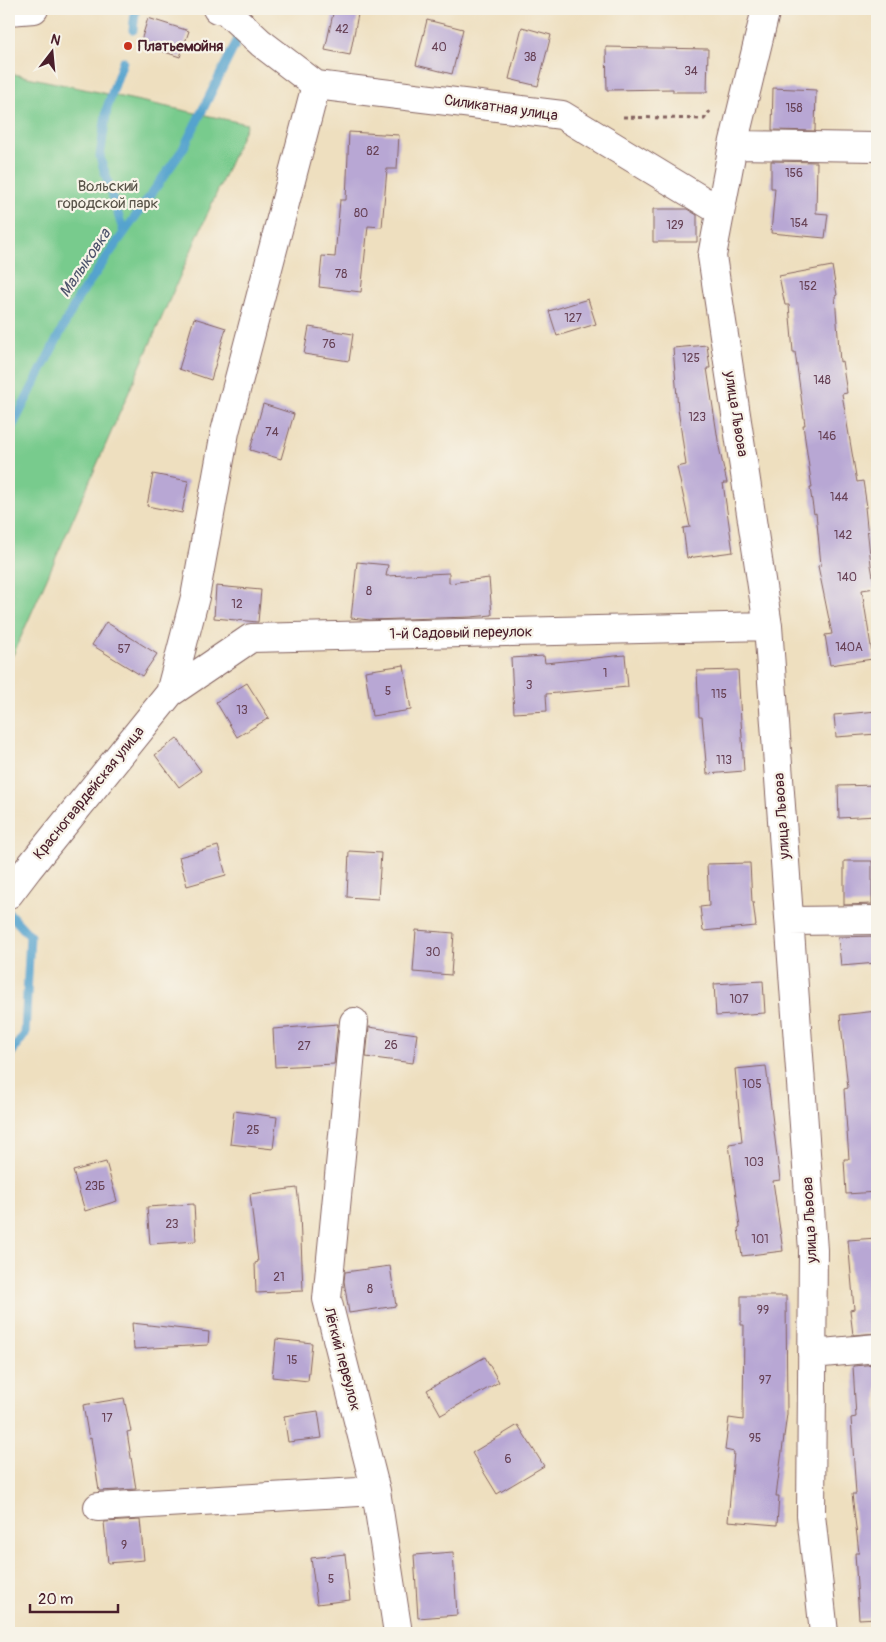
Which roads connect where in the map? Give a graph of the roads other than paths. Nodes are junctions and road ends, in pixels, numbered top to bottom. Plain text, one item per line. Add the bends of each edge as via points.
1 (34, 9) edge
2 (217, 9) edge
3 (766, 9) edge
4 (9, 11) edge
5 (316, 85) junction
6 (733, 145) junction
7 (877, 147) edge
8 (720, 211) junction
9 (768, 626) junction
10 (170, 693) junction
11 (9, 894) edge
12 (877, 920) edge
13 (790, 921) junction
14 (354, 1022) dead end
15 (877, 1348) edge
16 (812, 1354) junction
17 (376, 1491) junction
18 (98, 1507) dead end
19 (820, 1625) edge
20 (398, 1633) edge

1 - 4 street
2 - 5 street via 225,10 261,43
3 - 6 street, улица Львова
5 - 8 street, Силикатная улица via 562,115
5 - 10 street via 225,432 195,597
6 - 7 street
6 - 8 street, улица Львова
8 - 9 street, улица Львова via 712,256
9 - 10 street, 1-й Садовый переулок via 251,638
9 - 13 street, улица Львова
10 - 11 street, Красногвардейская улица
12 - 13 street
13 - 16 street, улица Львова via 813,1250
14 - 17 street, Лёгкий переулок via 327,1299
15 - 16 street
16 - 19 street, улица Львова via 810,1515
17 - 18 street
17 - 20 street, Лёгкий переулок

